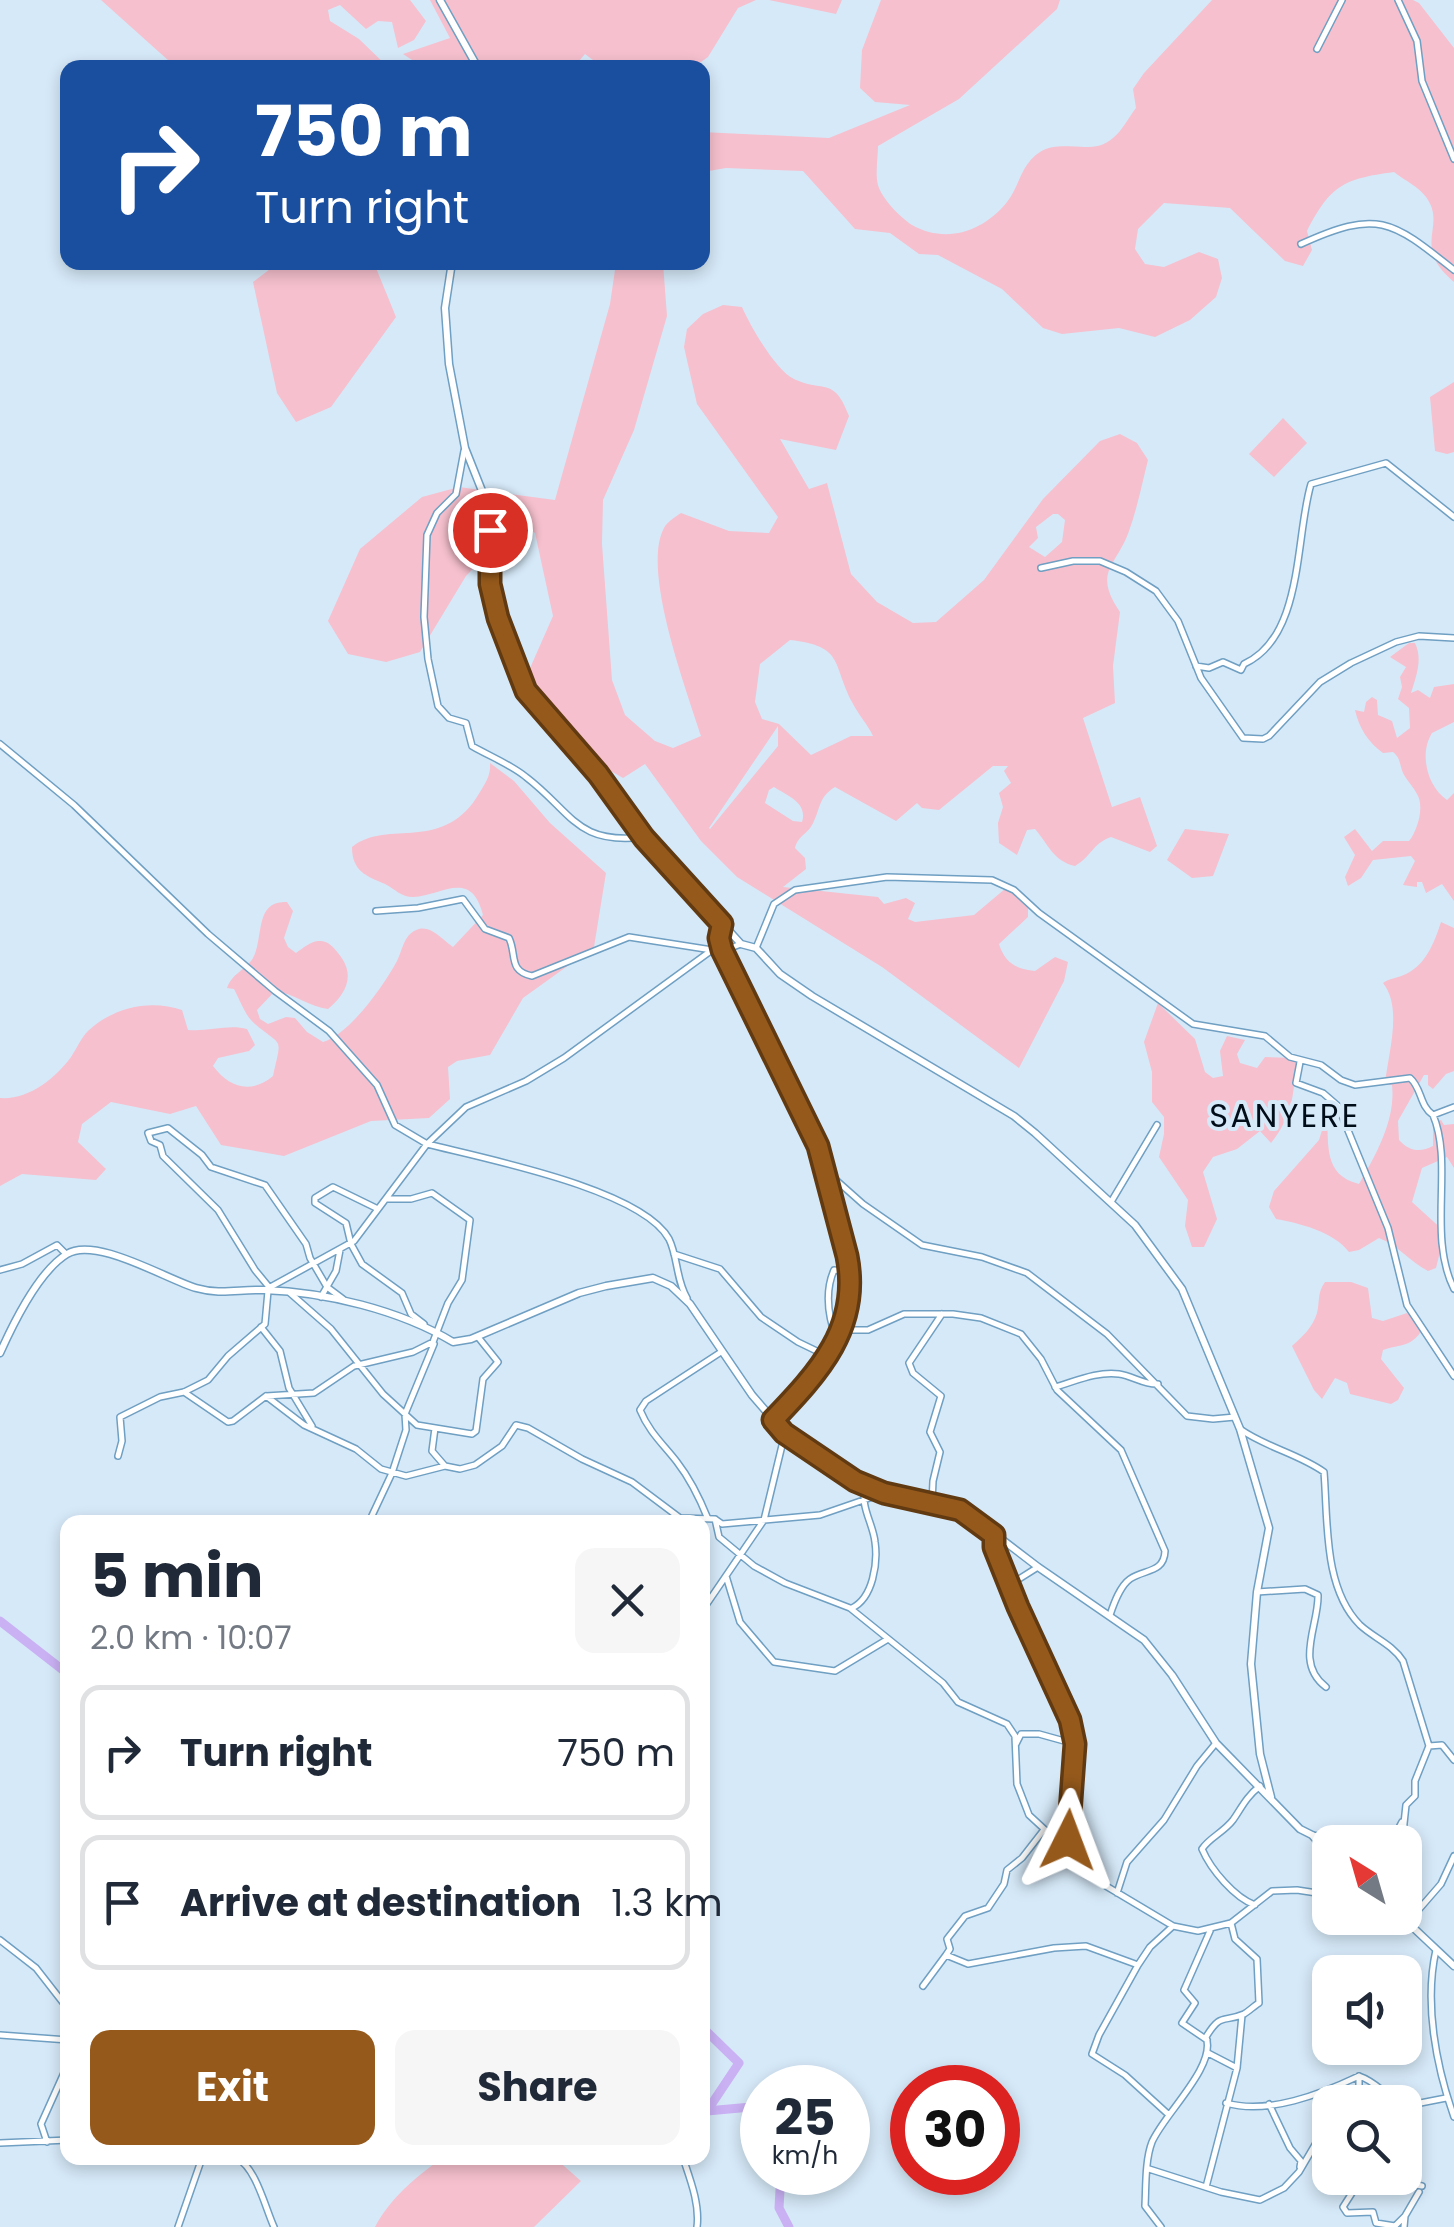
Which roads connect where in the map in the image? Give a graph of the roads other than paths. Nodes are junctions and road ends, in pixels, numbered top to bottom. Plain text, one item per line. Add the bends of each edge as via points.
1 (440, 0) edge
2 (1342, 0) edge
3 (1398, 0) edge
4 (1317, 49) dead end
5 (474, 60) edge
6 (1454, 159) edge
7 (1301, 244) dead end
8 (451, 270) edge
9 (1454, 270) edge
10 (465, 448) junction
11 (1454, 516) edge
12 (1041, 568) dead end
13 (1454, 638) edge
14 (1196, 666) junction
15 (0, 744) edge
16 (644, 838) junction
17 (376, 911) dead end
18 (722, 924) junction
19 (741, 944) junction
20 (756, 948) junction
21 (712, 950) junction
22 (722, 950) junction
23 (1300, 1062) junction
24 (1454, 1107) edge
25 (1433, 1115) junction
26 (1157, 1125) dead end
27 (427, 1144) junction
28 (824, 1170) junction
29 (1451, 1172) dead end
30 (1450, 1195) dead end
31 (387, 1199) junction
32 (1111, 1202) junction
33 (378, 1209) junction
34 (351, 1244) junction
35 (340, 1250) junction
36 (66, 1254) junction
37 (674, 1254) junction
38 (313, 1261) junction
39 (0, 1270) edge
40 (850, 1272) junction
41 (327, 1287) junction
42 (267, 1289) junction
43 (1454, 1289) edge
44 (290, 1292) junction
45 (308, 1296) junction
46 (321, 1298) junction
47 (356, 1304) junction
48 (690, 1304) junction
49 (304, 1306) junction
50 (942, 1314) junction
51 (261, 1327) junction
52 (843, 1330) junction
53 (436, 1332) junction
54 (476, 1336) junction
55 (838, 1341) junction
56 (721, 1352) junction
57 (0, 1354) edge
58 (827, 1356) junction
59 (358, 1364) junction
60 (1454, 1376) edge
61 (1158, 1384) junction
62 (1055, 1387) junction
63 (184, 1392) junction
64 (292, 1394) junction
65 (266, 1396) junction
66 (406, 1414) junction
67 (1234, 1417) junction
68 (773, 1420) junction
69 (314, 1428) junction
70 (436, 1428) junction
71 (1240, 1429) junction
72 (784, 1433) junction
73 (118, 1456) dead end
74 (445, 1466) junction
75 (392, 1473) junction
76 (866, 1487) junction
77 (884, 1493) junction
78 (864, 1502) junction
79 (932, 1503) junction
80 (371, 1515) edge
81 (676, 1515) edge
82 (708, 1515) edge
83 (711, 1520) joint
84 (764, 1520) junction
85 (994, 1535) junction
86 (740, 1556) junction
87 (1038, 1567) junction
88 (726, 1576) junction
89 (1010, 1585) junction
90 (1257, 1592) junction
91 (710, 1599) edge
92 (850, 1608) junction
93 (1110, 1615) junction
94 (888, 1639) junction
95 (1326, 1687) dead end
96 (1216, 1743) junction
97 (1016, 1744) junction
98 (1075, 1744) junction
99 (1429, 1746) junction
100 (1454, 1760) edge
101 (1260, 1786) junction
102 (1271, 1796) junction
103 (1404, 1820) junction
104 (1401, 1825) edge
105 (1404, 1825) edge
106 (1043, 1831) junction
107 (1312, 1836) edge
108 (1454, 1856) edge
109 (1081, 1866) junction
110 (1118, 1893) junction
111 (1312, 1893) edge
112 (1422, 1903) edge
113 (1255, 1905) junction
114 (1231, 1923) junction
115 (1173, 1926) junction
116 (1210, 1931) junction
117 (1420, 1935) edge
118 (0, 1940) edge
119 (1436, 1950) junction
120 (946, 1955) junction
121 (1138, 1965) junction
122 (1454, 1966) edge
123 (923, 1986) dead end
124 (60, 1998) edge
125 (1242, 2015) junction
126 (0, 2035) edge
127 (60, 2039) edge
128 (1206, 2040) junction
129 (1208, 2053) junction
130 (1237, 2068) junction
131 (1359, 2076) junction
132 (60, 2082) edge
133 (1359, 2085) edge
134 (1379, 2085) edge
135 (1447, 2098) junction
136 (1422, 2101) edge
137 (1226, 2103) junction
138 (1269, 2104) junction
139 (1169, 2114) junction
140 (1454, 2117) edge
141 (60, 2141) edge
142 (47, 2142) junction
143 (0, 2144) edge
144 (1312, 2149) edge
145 (200, 2165) edge
146 (247, 2165) edge
147 (684, 2165) edge
148 (1149, 2169) junction
149 (1298, 2172) junction
150 (1206, 2187) junction
151 (1350, 2195) edge
152 (1417, 2195) edge
153 (1404, 2217) junction
154 (178, 2227) edge
155 (274, 2227) edge
156 (697, 2227) edge
157 (1161, 2227) edge
158 (1404, 2227) edge

1 - 5 street
2 - 4 street
3 - 6 street
7 - 9 street via 1362,222 1385,224
8 - 10 street via 449,364
10 - 16 street via 490,511 490,584 498,618 526,691
10 - 16 street via 456,494 437,513 426,542 424,639 438,706 466,723 472,746 530,779 588,832 616,841
11 - 14 street via 1386,463 1312,484 1290,605 1275,635 1242,670 1223,662
12 - 14 street via 1100,561 1133,576 1166,602
13 - 14 street via 1418,636 1351,664 1320,682 1263,740 1236,731
15 - 27 street via 208,934 330,1032 377,1084 395,1125
16 - 18 street
17 - 21 street via 463,899 485,929 509,938 514,965 532,976 629,937
18 - 19 street
18 - 22 street
19 - 20 street
19 - 22 street
20 - 23 street via 774,904 795,890 888,877 1001,882 1193,1024 1265,1036
20 - 32 street via 812,996 1014,1116
21 - 22 street
21 - 27 street via 564,1058 466,1107
22 - 28 street
23 - 25 street via 1321,1065 1354,1084 1410,1078
23 - 60 street via 1296,1083 1324,1093 1340,1110 1388,1228 1407,1305
24 - 25 street
25 - 29 street via 1448,1137
26 - 32 street
27 - 31 street
27 - 37 street via 542,1174 637,1210 658,1225
28 - 40 street
28 - 61 street via 922,1245 1027,1273 1107,1334
30 - 43 street via 1444,1260
31 - 33 street
31 - 53 street via 432,1193 470,1220 462,1280
32 - 67 street via 1182,1289
33 - 34 street
33 - 34 street via 334,1187 314,1198 346,1222
34 - 35 street
34 - 53 street via 368,1270 404,1296 412,1316
35 - 38 street
35 - 41 street
36 - 39 street via 56,1245
36 - 42 street via 110,1254 210,1290
36 - 57 street via 26,1299
37 - 48 street
37 - 58 street via 716,1266 761,1317
38 - 41 street
38 - 42 street
38 - 42 street via 265,1185 211,1166 168,1128 148,1133 218,1210
40 - 52 street
40 - 55 street via 834,1270 830,1280 828,1304
41 - 46 street
41 - 47 street
42 - 44 street
42 - 51 street
44 - 45 street
44 - 49 street
45 - 46 street
45 - 49 street
46 - 47 street
47 - 53 street
48 - 54 street via 658,1280 633,1280 579,1293
48 - 56 street
49 - 59 street
50 - 52 street via 904,1314 868,1330
50 - 62 street via 982,1318 1022,1334
50 - 79 street via 909,1363 942,1396 930,1432 940,1452
51 - 63 street via 208,1380
51 - 64 street via 281,1354
52 - 55 street
53 - 54 street via 453,1342
53 - 59 street via 433,1342 412,1352
53 - 66 street
54 - 70 street via 498,1362 482,1379 476,1431
55 - 58 street
56 - 68 street
56 - 82 street via 640,1410
58 - 68 street
59 - 64 street via 314,1394
59 - 66 street
61 - 62 street via 1111,1374
61 - 67 street via 1187,1416
62 - 93 street via 1121,1450 1165,1551 1158,1568 1124,1585
63 - 65 street via 228,1422
63 - 73 street via 120,1417
64 - 65 street
64 - 69 street
65 - 69 street
66 - 70 street
66 - 75 street
67 - 71 street
68 - 72 street
69 - 75 street
70 - 74 street via 432,1451
71 - 90 street via 1268,1528
71 - 99 street via 1324,1472 1330,1549 1347,1608 1396,1650
72 - 76 street
72 - 84 street
74 - 75 street
74 - 81 street via 475,1465 502,1446 516,1425 632,1482
75 - 80 street
76 - 77 street
76 - 78 street
77 - 78 street
77 - 79 street
78 - 84 street
78 - 92 street via 875,1539 874,1566 866,1595
79 - 85 street via 970,1515
83 - 84 street
83 - 86 street
84 - 86 street
85 - 87 street
85 - 89 street
86 - 88 street
86 - 92 street via 784,1583
87 - 89 street
87 - 93 street
88 - 91 street
88 - 94 street via 740,1622 774,1662 834,1671
89 - 98 street via 1068,1713
90 - 95 street via 1305,1589 1318,1595 1310,1652 1314,1675
90 - 102 street via 1252,1664
92 - 94 street
93 - 96 street via 1156,1654
94 - 97 street via 958,1702 1007,1724
96 - 101 street
96 - 110 street via 1127,1862
97 - 98 street via 1020,1734
97 - 106 street via 1017,1784
98 - 109 street via 1067,1824
99 - 100 street via 1442,1745
99 - 103 street
101 - 102 street
101 - 113 street via 1202,1850 1218,1875
102 - 107 street
103 - 104 street
103 - 105 street
106 - 109 street
106 - 120 street via 1007,1870 988,1908 963,1918 947,1939
108 - 112 street via 1441,1884
109 - 110 street
110 - 115 street
111 - 113 street via 1272,1891
113 - 114 street
114 - 116 street
114 - 125 street via 1233,1936 1258,1963 1259,2003
115 - 116 street
115 - 121 street
116 - 128 street via 1185,1988 1195,2004 1182,2023
117 - 119 street
118 - 124 street
119 - 122 street
119 - 135 street via 1431,1993
120 - 121 street via 968,1964 1086,1946
120 - 123 street
121 - 139 street via 1092,2054
125 - 128 street via 1219,2020
125 - 130 street
126 - 127 street
128 - 129 street
129 - 130 street
129 - 139 street
130 - 137 street
131 - 133 street
131 - 134 street
131 - 138 street
132 - 142 street via 41,2124
135 - 136 street
135 - 140 street
137 - 138 street
137 - 150 street
138 - 149 street via 1301,2161
139 - 148 street via 1153,2140
141 - 142 street
142 - 143 street
144 - 149 street
145 - 154 street
146 - 155 street
147 - 156 street
148 - 150 street
148 - 157 street via 1145,2206
149 - 150 street via 1260,2200
151 - 153 street via 1344,2212 1373,2212 1376,2223 1395,2226
152 - 153 street
153 - 158 street

